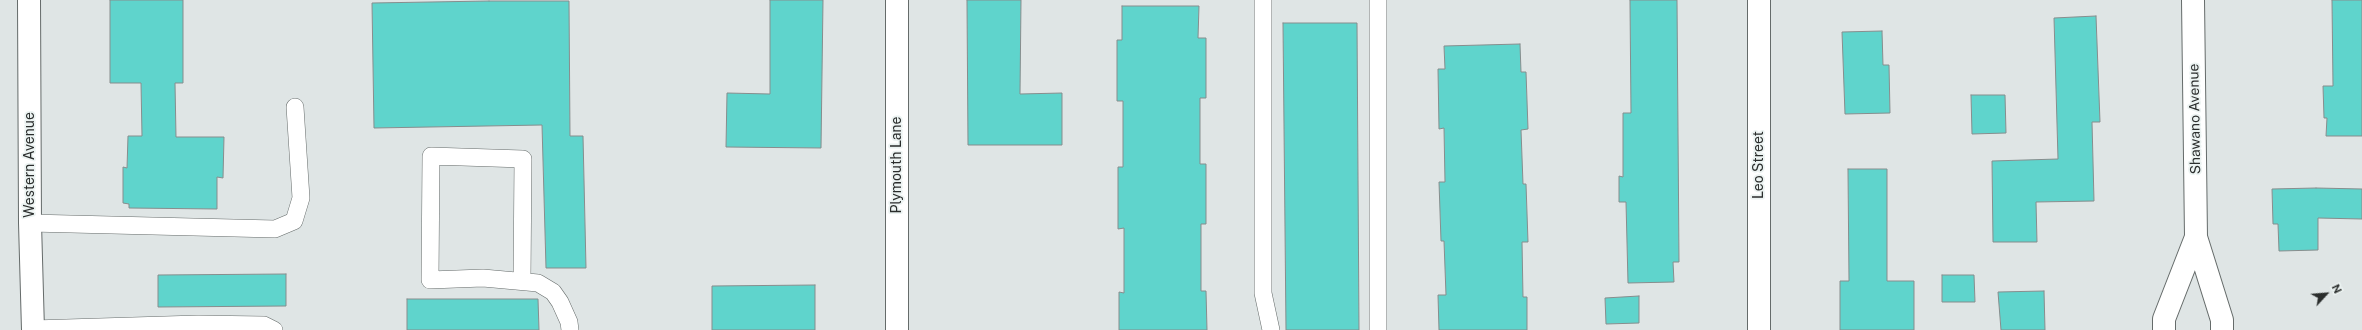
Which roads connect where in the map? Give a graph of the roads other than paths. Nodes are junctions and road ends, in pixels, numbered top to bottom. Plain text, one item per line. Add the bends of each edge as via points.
1 (30, 0) edge
2 (897, 0) edge
3 (1263, 0) edge
4 (1378, 0) edge
5 (1759, 0) edge
6 (2193, 0) edge
7 (296, 107) dead end
8 (30, 223) junction
9 (2196, 237) junction
10 (522, 281) junction
11 (33, 330) edge
12 (274, 330) edge
13 (570, 330) edge
14 (897, 330) edge
15 (1271, 330) edge
16 (1378, 330) edge
17 (1759, 330) edge
18 (2164, 330) edge
19 (2222, 330) edge

1 - 8 street, Western Avenue
2 - 14 street, Plymouth Lane
3 - 15 lane via 1263,293
4 - 16 lane
5 - 17 street, Leo Street
6 - 9 street, Shawano Avenue
7 - 8 lane via 300,198 294,221 275,229
8 - 11 street, Western Avenue
9 - 18 street, Shawano Avenue via 2164,319
9 - 19 street, Shawano Avenue via 2222,320
10 - 10 lane via 483,278 430,280 431,156 523,159
10 - 13 lane via 538,283 553,292 569,322
11 - 12 lane via 205,324 264,325

